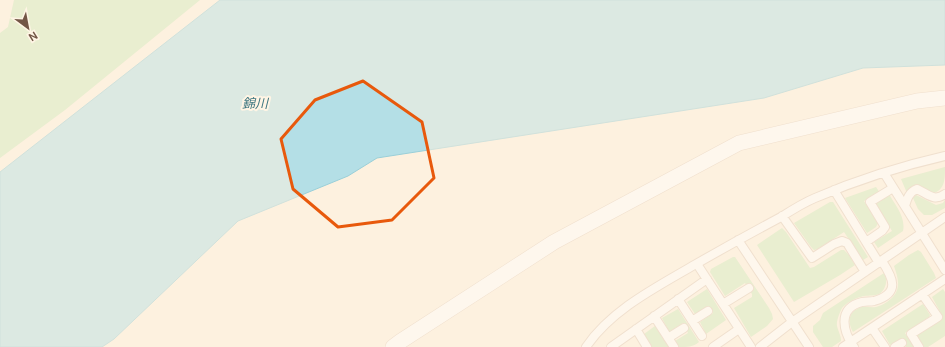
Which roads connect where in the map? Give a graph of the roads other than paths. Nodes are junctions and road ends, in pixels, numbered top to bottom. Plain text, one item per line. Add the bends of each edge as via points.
1 (945, 98) edge
2 (945, 156) edge
3 (884, 173) junction
4 (893, 188) junction
5 (834, 190) junction
6 (945, 194) edge
7 (905, 206) junction
8 (782, 216) junction
9 (945, 217) edge
10 (922, 233) junction
11 (738, 240) junction
12 (866, 242) junction
13 (880, 262) junction
14 (697, 264) junction
15 (945, 270) edge
16 (865, 272) junction
17 (707, 279) junction
18 (945, 279) edge
19 (749, 288) dead end
20 (922, 294) junction
21 (678, 299) junction
22 (723, 304) junction
23 (708, 311) dead end
24 (654, 316) junction
25 (692, 321) junction
26 (792, 322) junction
27 (684, 328) dead end
28 (872, 328) junction
29 (636, 329) junction
30 (739, 329) junction
31 (702, 336) dead end
32 (668, 338) junction
33 (623, 343) edge
34 (852, 344) edge
35 (393, 347) edge
36 (586, 347) edge
37 (611, 347) edge
38 (647, 347) edge
39 (674, 347) edge
40 (714, 347) edge
41 (751, 347) edge
42 (760, 347) edge
43 (810, 347) edge
44 (843, 347) edge
45 (884, 347) edge
46 (919, 347) edge

1 - 35 street via 917,101 739,143 554,242
2 - 3 lane
3 - 4 lane
3 - 5 lane
4 - 7 lane
4 - 12 lane via 870,202 885,227 882,232
5 - 8 lane
5 - 12 lane
6 - 7 lane via 934,198 917,189 908,197
7 - 10 lane
8 - 11 lane
8 - 16 lane via 812,258 842,241 847,243
9 - 10 lane
10 - 13 lane
10 - 15 lane
11 - 14 lane
11 - 26 lane
12 - 13 lane
13 - 16 lane
13 - 34 lane via 890,273 893,282 890,291 883,298 862,302 847,312 844,326
14 - 17 lane
14 - 36 lane via 650,290 616,315
16 - 26 lane
17 - 21 lane
17 - 22 lane
18 - 20 lane
19 - 22 lane
20 - 28 lane
20 - 46 lane via 938,317 911,334
21 - 24 lane
21 - 25 lane
22 - 30 lane
23 - 25 lane
24 - 29 lane
24 - 32 lane
25 - 31 lane
26 - 42 lane
26 - 43 lane
27 - 32 lane
28 - 34 lane
28 - 45 lane
29 - 33 lane
29 - 38 lane
30 - 40 lane
30 - 41 lane
32 - 39 lane
33 - 37 lane
34 - 44 lane

